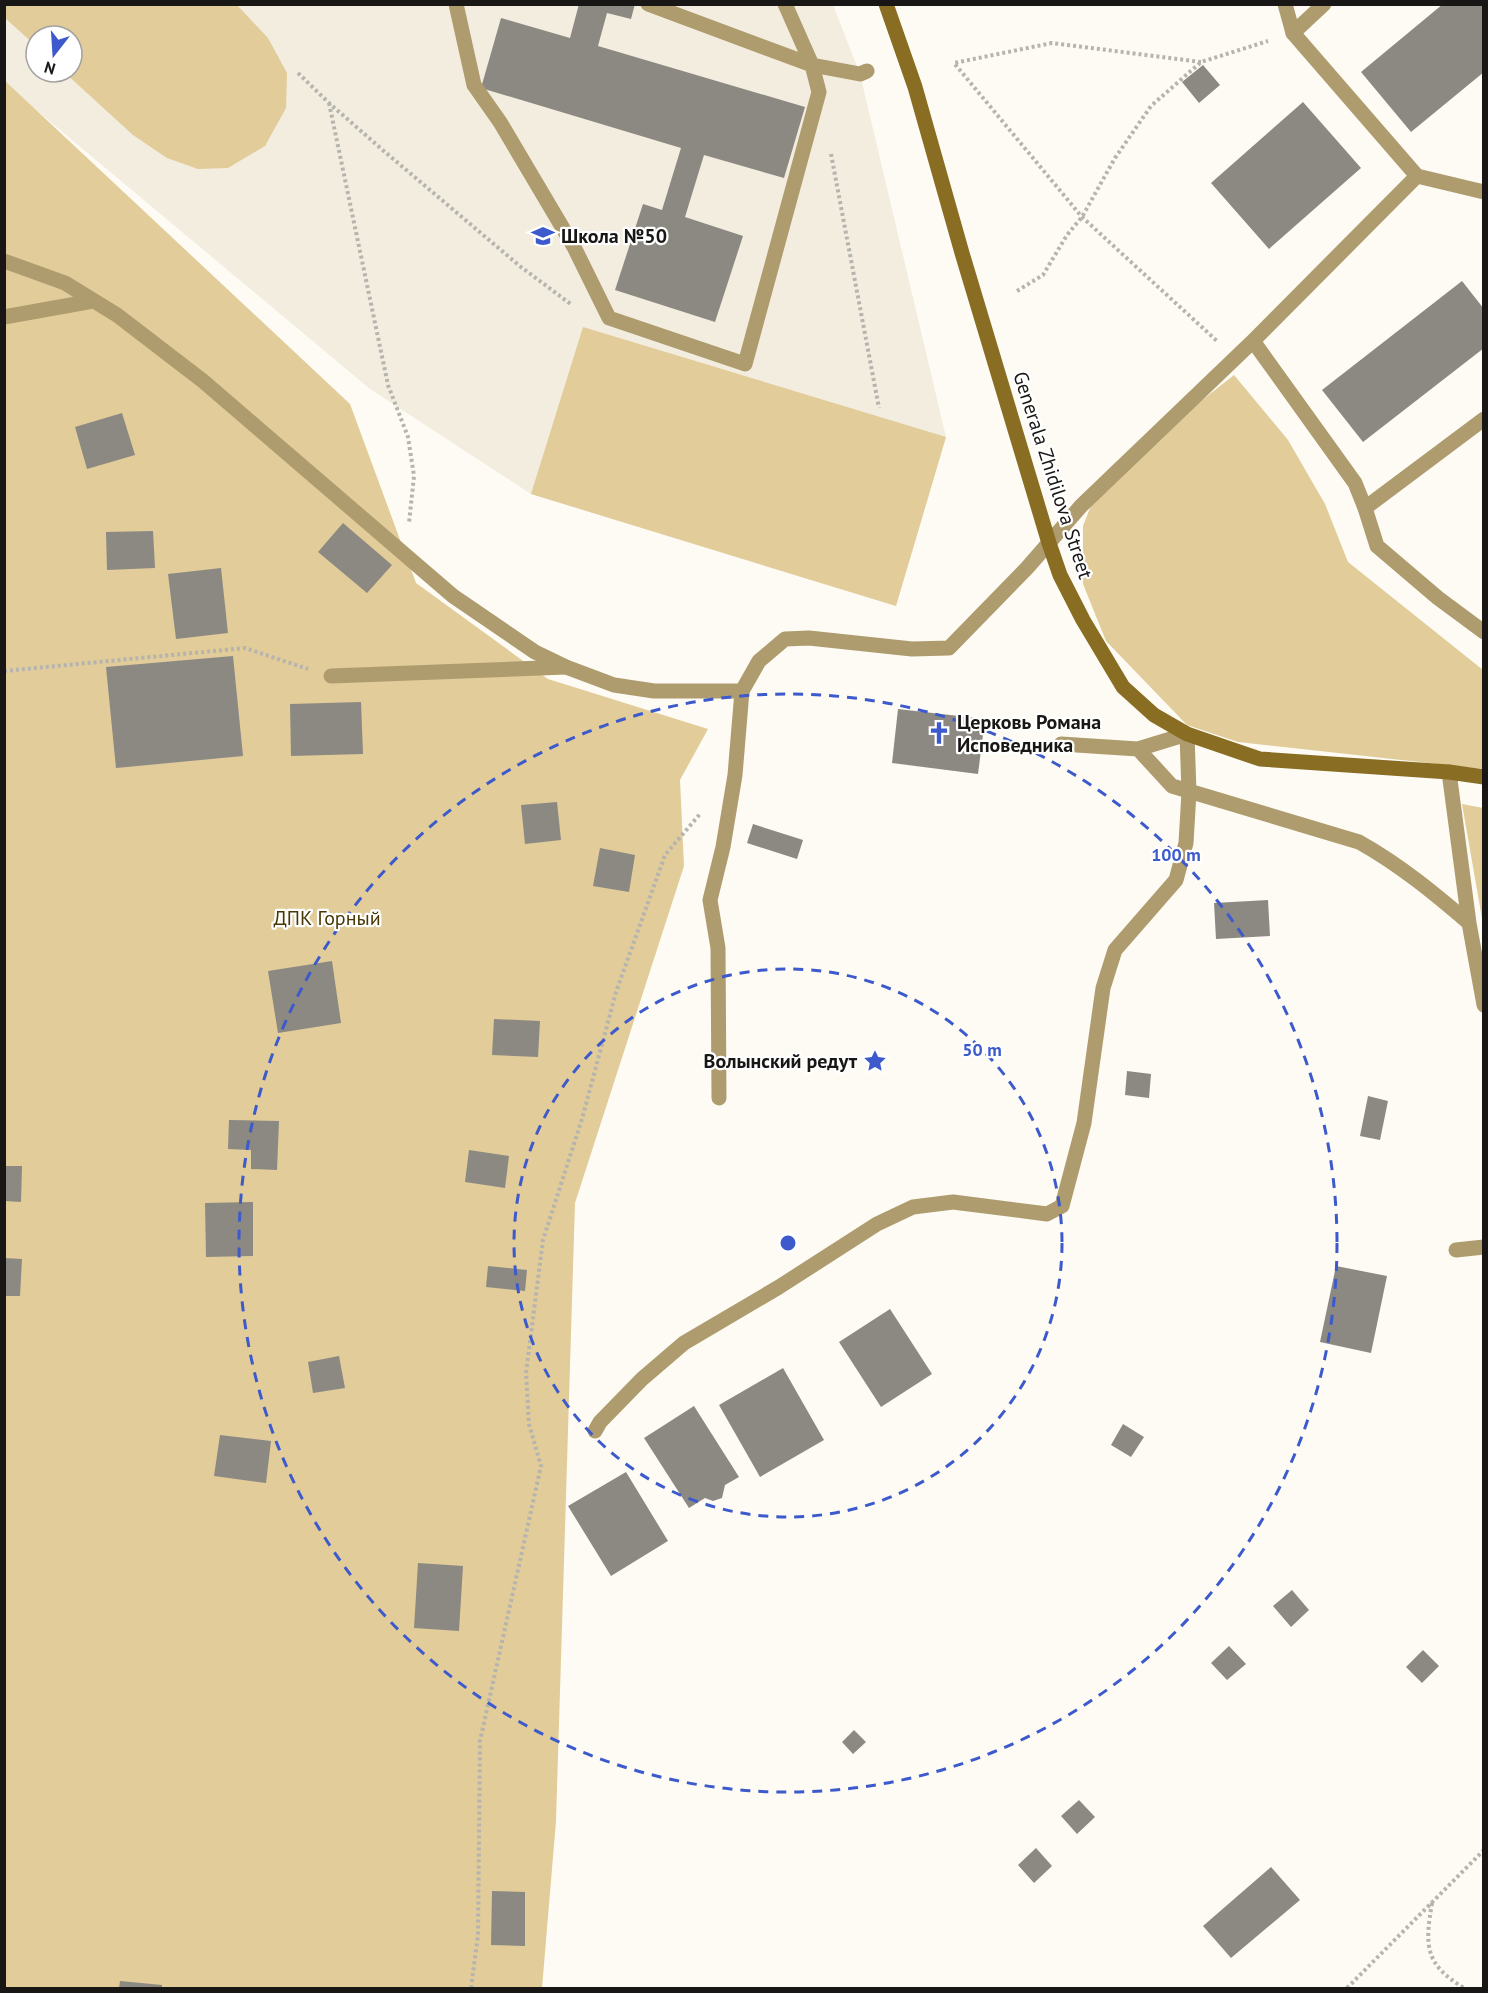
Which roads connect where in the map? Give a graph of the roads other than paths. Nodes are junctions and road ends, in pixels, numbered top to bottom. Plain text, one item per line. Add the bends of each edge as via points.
1 (456, 4) edge
2 (648, 4) edge
3 (785, 4) edge
4 (886, 4) edge
5 (1285, 4) edge
6 (1324, 4) edge
7 (1293, 33) junction
8 (812, 65) junction
9 (867, 71) dead end
10 (1418, 176) junction
11 (1484, 192) edge
12 (4, 261) edge
13 (93, 301) junction
14 (4, 317) edge
15 (1253, 341) junction
16 (1484, 419) edge
17 (1365, 508) junction
18 (1049, 543) junction
19 (1484, 632) edge
20 (566, 668) junction
21 (331, 676) road end
22 (742, 691) junction
23 (1187, 734) junction
24 (1061, 744) dead end
25 (1138, 749) junction
26 (1449, 772) junction
27 (1484, 777) edge
28 (1190, 792) junction
29 (1469, 922) junction
30 (1484, 1005) edge
31 (718, 1098) dead end
32 (1484, 1247) edge
33 (1456, 1250) dead end
34 (595, 1431) dead end

1 - 8 street via 474,85 574,247 609,318 745,364 819,92
2 - 8 street
3 - 8 street
4 - 18 main road, Generala Zhidilova Street via 915,87
5 - 7 street
6 - 7 street
7 - 10 street
8 - 9 street via 860,74
10 - 11 street
10 - 15 street
12 - 13 street via 65,283
13 - 14 street
13 - 20 street via 203,381 453,596 535,652
15 - 17 street via 1355,483
15 - 18 street via 1080,506
16 - 17 street
17 - 19 street via 1377,546
18 - 22 street via 949,648 912,649 784,639 759,661
18 - 23 main road, Generala Zhidilova Street via 1065,585 1123,687 1154,715
20 - 21 street
20 - 22 street via 614,685 654,691
22 - 31 street via 735,775 710,900 718,948
23 - 25 street
23 - 26 main road, Generala Zhidilova Street via 1260,759
23 - 28 street
24 - 25 street
25 - 28 street via 1172,786
26 - 27 main road, Generala Zhidilova Street
26 - 29 street
28 - 29 street via 1359,843 1419,881
28 - 34 street via 1186,843 1176,880 1115,950 1103,988 1084,1123 1062,1206 1047,1214 952,1202 913,1208 877,1224 684,1343 642,1379
29 - 30 street
32 - 33 street

